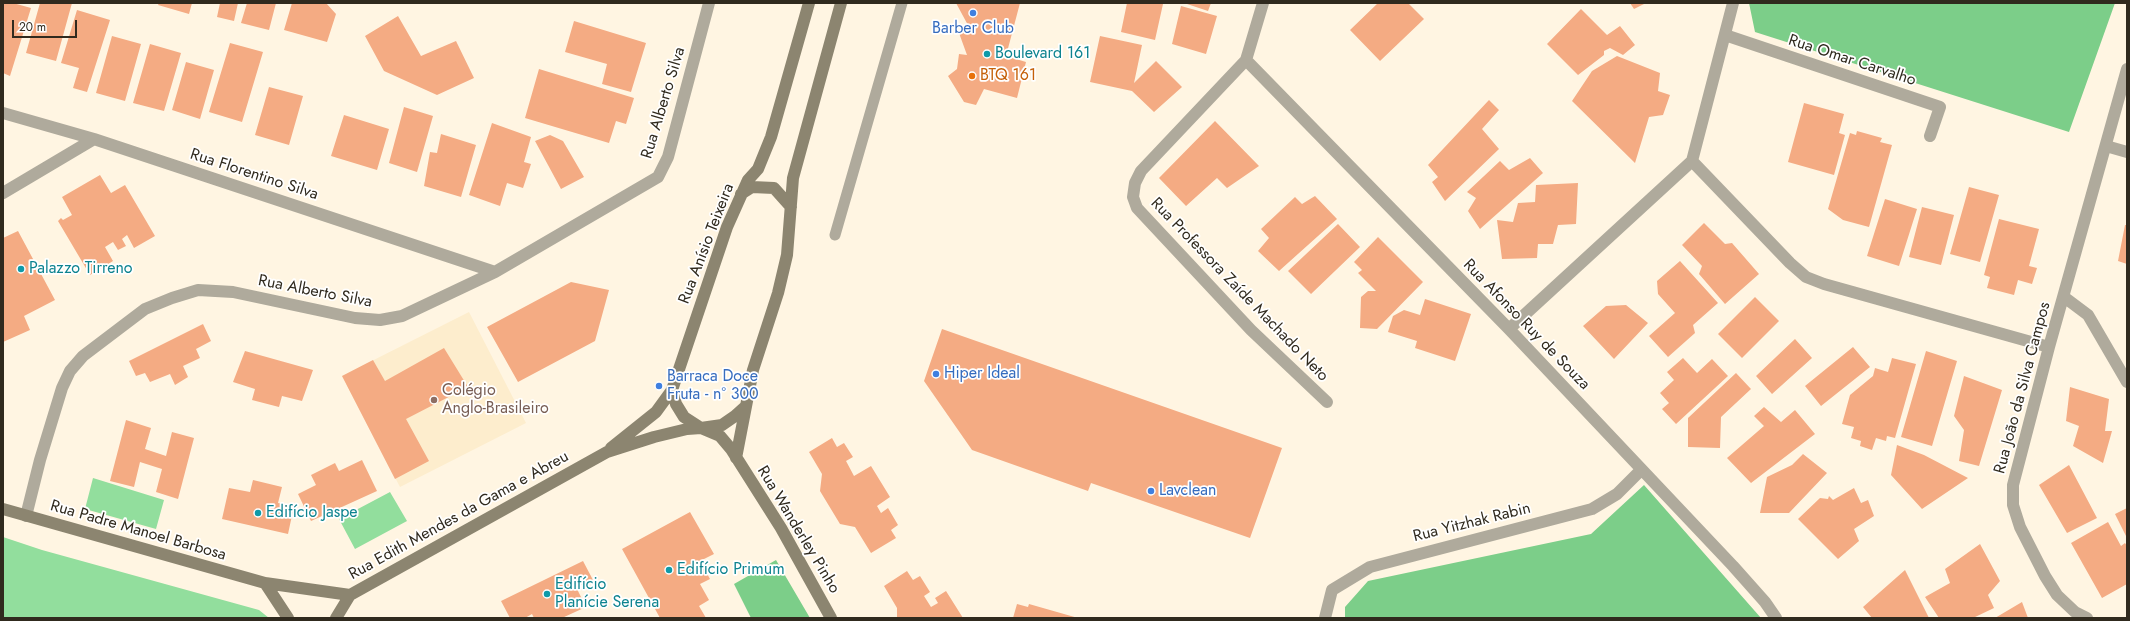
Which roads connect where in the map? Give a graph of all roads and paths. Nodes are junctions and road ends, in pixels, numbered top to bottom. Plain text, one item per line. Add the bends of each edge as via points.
1 (709, 3) edge
2 (809, 3) edge
3 (841, 3) edge
4 (902, 3) edge
5 (1263, 3) edge
6 (1733, 3) edge
7 (1725, 36) junction
8 (1246, 60) junction
9 (2127, 69) edge
10 (3, 113) edge
11 (1930, 136) dead end
12 (94, 139) junction
13 (2106, 146) junction
14 (2127, 152) edge
15 (1692, 161) junction
16 (3, 193) edge
17 (741, 194) junction
18 (791, 207) junction
19 (835, 235) dead end
20 (495, 272) junction
21 (2064, 297) junction
22 (1509, 329) junction
23 (2049, 347) junction
24 (2127, 382) edge
25 (672, 390) junction
26 (1327, 402) dead end
27 (745, 407) junction
28 (701, 428) junction
29 (607, 452) junction
30 (736, 458) junction
31 (1641, 470) junction
32 (3, 510) edge
33 (26, 516) junction
34 (265, 583) junction
35 (350, 595) junction
36 (288, 618) edge
37 (336, 618) edge
38 (831, 618) edge
39 (1325, 618) edge
40 (1776, 618) edge
41 (2087, 618) edge

1 - 20 street, Rua Alberto Silva via 668,157 658,176
2 - 17 street, Rua Anísio Teixeira via 770,138 758,169 748,180
3 - 18 street via 801,147
4 - 19 lane
5 - 8 street, Rua Professora Zaíde Machado Neto
6 - 7 street
7 - 11 street, Rua Omar Carvalho via 1940,107
7 - 15 street
8 - 22 street, Rua Afonso Ruy de Souza
8 - 26 street, Rua Professora Zaíde Machado Neto via 1141,171 1135,183 1133,197 1137,208 1251,330
9 - 13 street, Rua João da Silva Campos
10 - 12 street, Rua Florentino Silva
12 - 16 street
12 - 20 street, Rua Florentino Silva
13 - 14 street
13 - 21 street, Rua João da Silva Campos
15 - 22 street
15 - 23 street via 1806,277
17 - 18 street via 752,188 774,188
17 - 25 street, Rua Anísio Teixeira via 726,227
18 - 27 street via 782,280 753,370
20 - 33 street, Rua Alberto Silva via 402,316 380,320 355,318 233,292 198,290 145,309 83,356 70,371 58,402
21 - 23 street, Rua João da Silva Campos
21 - 24 street via 2088,315
22 - 31 street, Rua Afonso Ruy de Souza
23 - 41 street, Rua João da Silva Campos via 2013,485 2013,505 2020,527 2057,595 2075,612
25 - 28 street, Rua Wanderley Pinho via 676,404 684,417
25 - 29 street, Rua Anísio Teixeira via 656,412
27 - 28 street via 722,425
27 - 30 street
28 - 29 street via 654,437
28 - 30 street, Rua Wanderley Pinho via 720,436
29 - 35 street, Rua Edith Mendes da Gama e Abreu
30 - 38 street, Rua Wanderley Pinho via 780,528
31 - 39 street, Rua Yitzhak Rabin via 1617,494 1592,509 1370,567 1332,590
31 - 40 street, Rua Afonso Ruy de Souza via 1733,566
32 - 33 street, Rua Padre Manoel Barbosa
33 - 34 street, Rua Padre Manoel Barbosa
34 - 35 street, Rua Padre Manoel Barbosa
34 - 36 street
35 - 37 street, Rua Edith Mendes da Gama e Abreu

